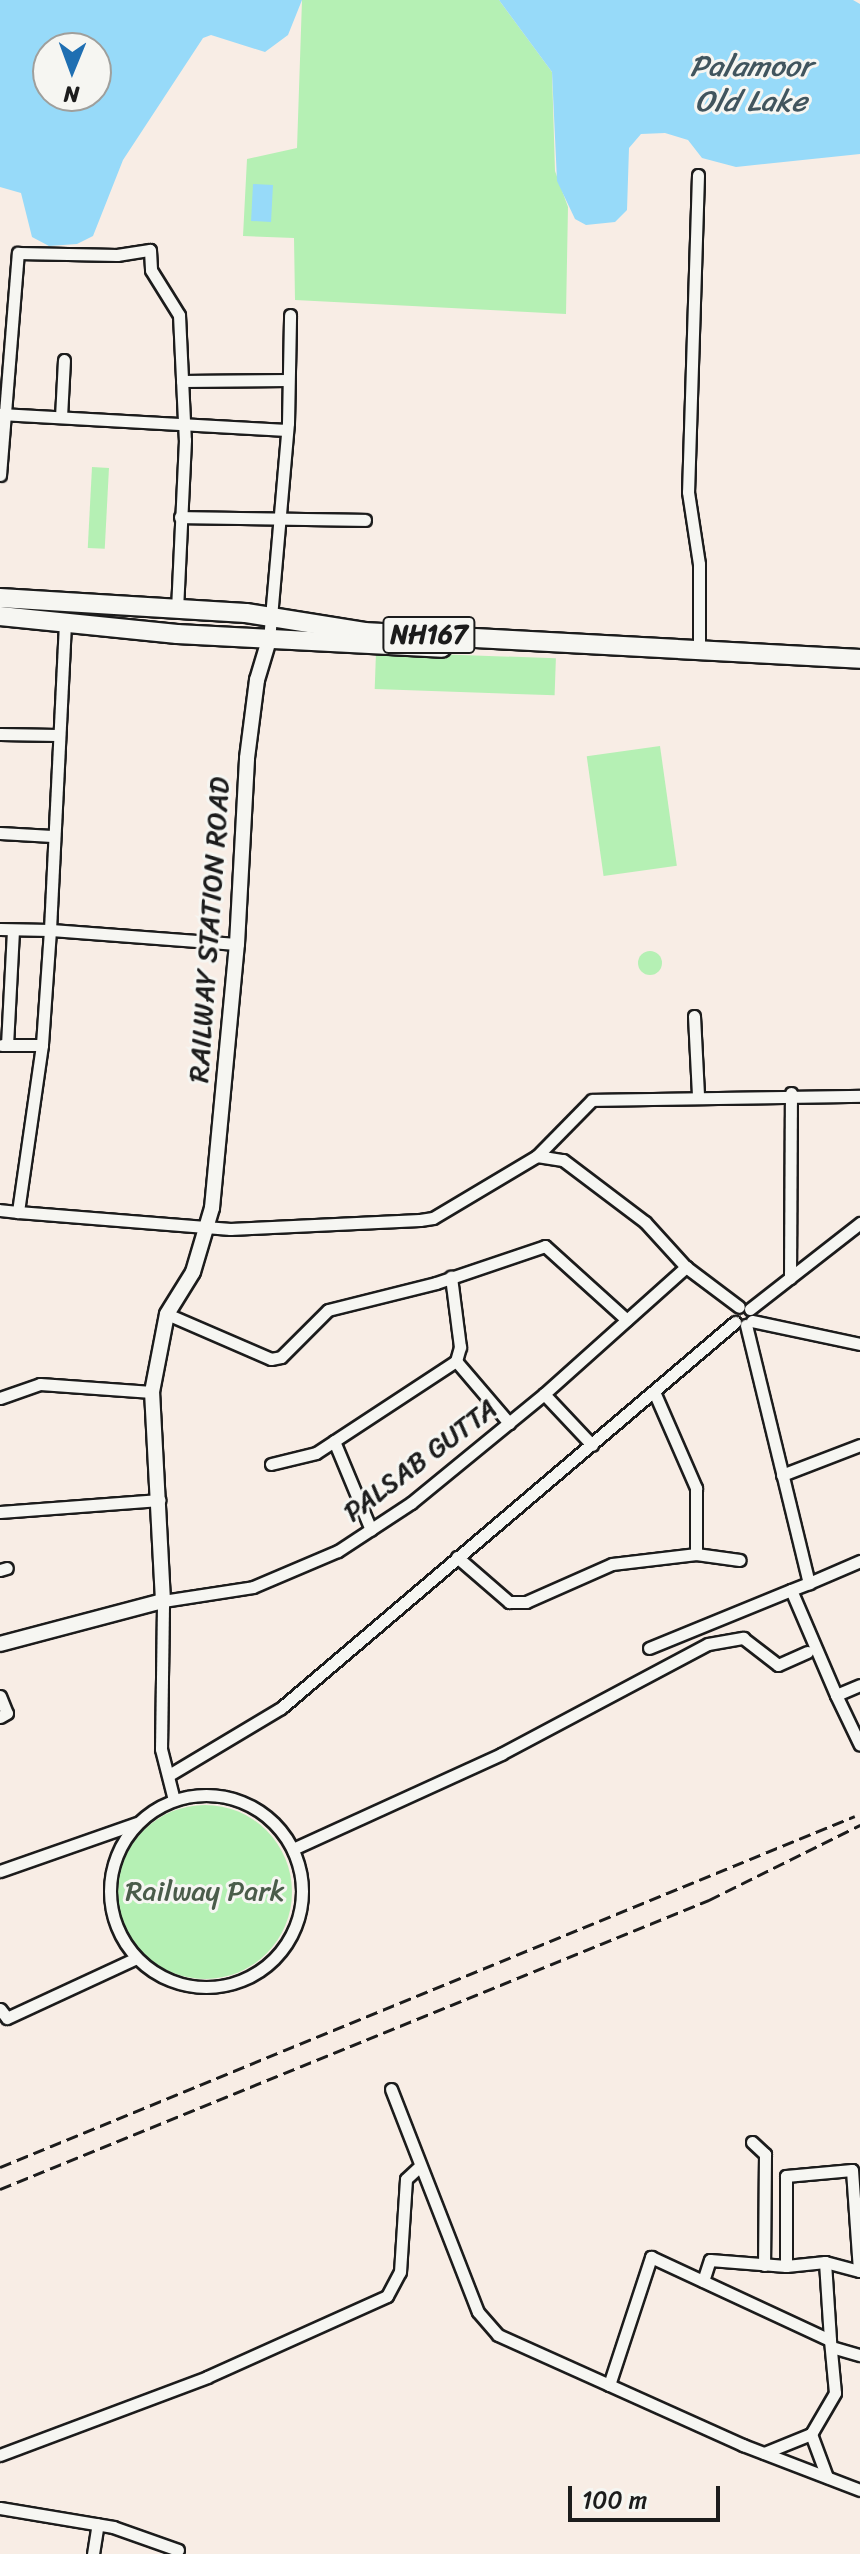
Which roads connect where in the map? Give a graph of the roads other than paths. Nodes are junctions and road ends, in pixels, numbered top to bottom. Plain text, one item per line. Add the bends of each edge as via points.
1 (698, 175) dead end
2 (290, 315) dead end
3 (64, 360) dead end
4 (288, 380) junction
5 (182, 381) junction
6 (2, 414) edge
7 (61, 417) junction
8 (184, 425) junction
9 (287, 430) junction
10 (0, 475) edge
11 (180, 517) junction
12 (280, 519) junction
13 (365, 520) dead end
14 (0, 598) edge
15 (177, 610) junction
16 (0, 616) edge
17 (275, 616) junction
18 (65, 623) junction
19 (269, 640) junction
20 (699, 648) junction
21 (860, 659) edge
22 (860, 671) edge
23 (0, 734) edge
24 (57, 735) junction
25 (0, 833) edge
26 (52, 836) junction
27 (6, 930) edge
28 (50, 930) junction
29 (237, 944) junction
30 (694, 1016) dead end
31 (4, 1045) edge
32 (42, 1045) junction
33 (791, 1093) junction
34 (698, 1096) junction
35 (860, 1096) edge
36 (537, 1156) junction
37 (0, 1210) edge
38 (18, 1212) junction
39 (860, 1223) edge
40 (209, 1227) junction
41 (854, 1233) edge
42 (686, 1267) junction
43 (451, 1277) junction
44 (790, 1278) junction
45 (167, 1314) junction
46 (744, 1317) junction
47 (627, 1320) junction
48 (860, 1344) edge
49 (456, 1361) junction
50 (152, 1392) junction
51 (544, 1394) junction
52 (655, 1394) junction
53 (0, 1398) edge
54 (509, 1423) junction
55 (334, 1441) junction
56 (592, 1445) junction
57 (860, 1445) edge
58 (271, 1464) dead end
59 (782, 1475) junction
60 (160, 1500) junction
61 (0, 1512) edge
62 (371, 1530) junction
63 (696, 1554) junction
64 (457, 1557) junction
65 (740, 1560) dead end
66 (860, 1561) edge
67 (809, 1583) junction
68 (791, 1590) junction
69 (163, 1601) junction
70 (0, 1644) edge
71 (649, 1648) dead end
72 (807, 1652) dead end
73 (860, 1685) edge
74 (836, 1695) junction
75 (0, 1696) edge
76 (0, 1717) edge
77 (860, 1745) edge
78 (169, 1775) junction
79 (174, 1800) junction
80 (137, 1823) junction
81 (293, 1849) junction
82 (0, 1871) edge
83 (136, 1958) junction
84 (2, 2016) edge
85 (391, 2089) dead end
86 (752, 2142) dead end
87 (419, 2167) junction
88 (856, 2169) edge
89 (825, 2262) junction
90 (764, 2265) junction
91 (786, 2266) junction
92 (859, 2271) edge
93 (703, 2281) junction
94 (832, 2344) junction
95 (860, 2355) edge
96 (609, 2385) junction
97 (811, 2434) junction
98 (764, 2453) junction
99 (0, 2455) edge
100 (827, 2477) junction
101 (860, 2490) edge
102 (0, 2508) edge
103 (98, 2524) junction
104 (178, 2550) dead end
105 (93, 2554) edge

1 - 20 street via 688,492 699,564
2 - 4 street
3 - 7 street
4 - 5 street
4 - 9 street
5 - 6 street via 179,315 151,270 150,250 117,255 18,253
5 - 8 street
6 - 7 street
6 - 10 street
7 - 8 street
8 - 9 street
8 - 11 street
9 - 12 street
11 - 12 street
11 - 15 street
12 - 13 street
12 - 17 street
14 - 15 highway, NH167
15 - 17 highway, NH167
16 - 18 highway, NH167
17 - 19 street
17 - 20 highway, NH167 via 364,632
18 - 19 highway, NH167
18 - 24 street
19 - 22 highway, NH167
19 - 29 street, RAILWAY STATION ROAD via 257,680 249,745
20 - 21 highway, NH167
23 - 24 street
24 - 26 street
25 - 26 street
26 - 28 street
27 - 28 street
27 - 31 street
28 - 29 street
28 - 32 street
29 - 40 street, RAILWAY STATION ROAD
30 - 34 street
31 - 32 street
32 - 38 street
33 - 34 street
33 - 35 street
33 - 44 street
34 - 36 street via 592,1100
36 - 40 street via 433,1218 328,1228
36 - 42 street via 563,1160 645,1222
37 - 38 street
38 - 40 street
39 - 41 street
40 - 45 street, RAILWAY STATION ROAD via 193,1272
41 - 44 street
42 - 46 street
42 - 47 street, PALSAB GUTTA
43 - 45 street via 328,1310 281,1357 271,1359
43 - 47 street via 545,1246
43 - 49 street via 460,1347
44 - 46 street
45 - 50 street
46 - 48 street
46 - 52 street
46 - 59 street
47 - 51 street, PALSAB GUTTA
49 - 54 street
49 - 55 street
50 - 53 street via 40,1384
50 - 60 street
51 - 54 street, PALSAB GUTTA
51 - 56 street
52 - 56 street
52 - 63 street via 696,1488
54 - 62 street, PALSAB GUTTA
55 - 58 street via 300,1461
55 - 62 street
56 - 64 street
57 - 59 street
59 - 67 street
60 - 61 street
60 - 69 street
62 - 69 street, PALSAB GUTTA via 338,1551 253,1587
63 - 64 street via 612,1564 526,1602 509,1602
63 - 65 street
64 - 78 street via 281,1708
66 - 67 street
67 - 68 street
68 - 71 street
68 - 74 street
69 - 70 street
69 - 78 street via 158,1673 161,1749
72 - 81 street via 778,1665 743,1638 708,1644 501,1754
73 - 74 street
74 - 77 street
75 - 76 street via 7,1713
78 - 79 street
79 - 80 street
79 - 81 street via 197,1795 243,1802 272,1822
80 - 82 street
80 - 83 street via 119,1847 110,1875 109,1905 119,1934
81 - 83 street via 301,1905 293,1933 261,1970 239,1981 191,1986 167,1980
83 - 84 street
85 - 87 street
86 - 90 street via 765,2154
87 - 96 street via 478,2312 498,2335
87 - 99 street via 406,2179 400,2272 387,2296 207,2377
88 - 91 street via 786,2176
88 - 92 street
89 - 91 street
89 - 92 street
89 - 94 street
90 - 91 street
90 - 93 street via 710,2260
93 - 94 street
93 - 96 street via 651,2257
94 - 95 street
94 - 97 street via 835,2393
96 - 98 street
97 - 98 street
97 - 100 street
98 - 100 street
100 - 101 street
102 - 103 street
103 - 104 street
103 - 105 street

